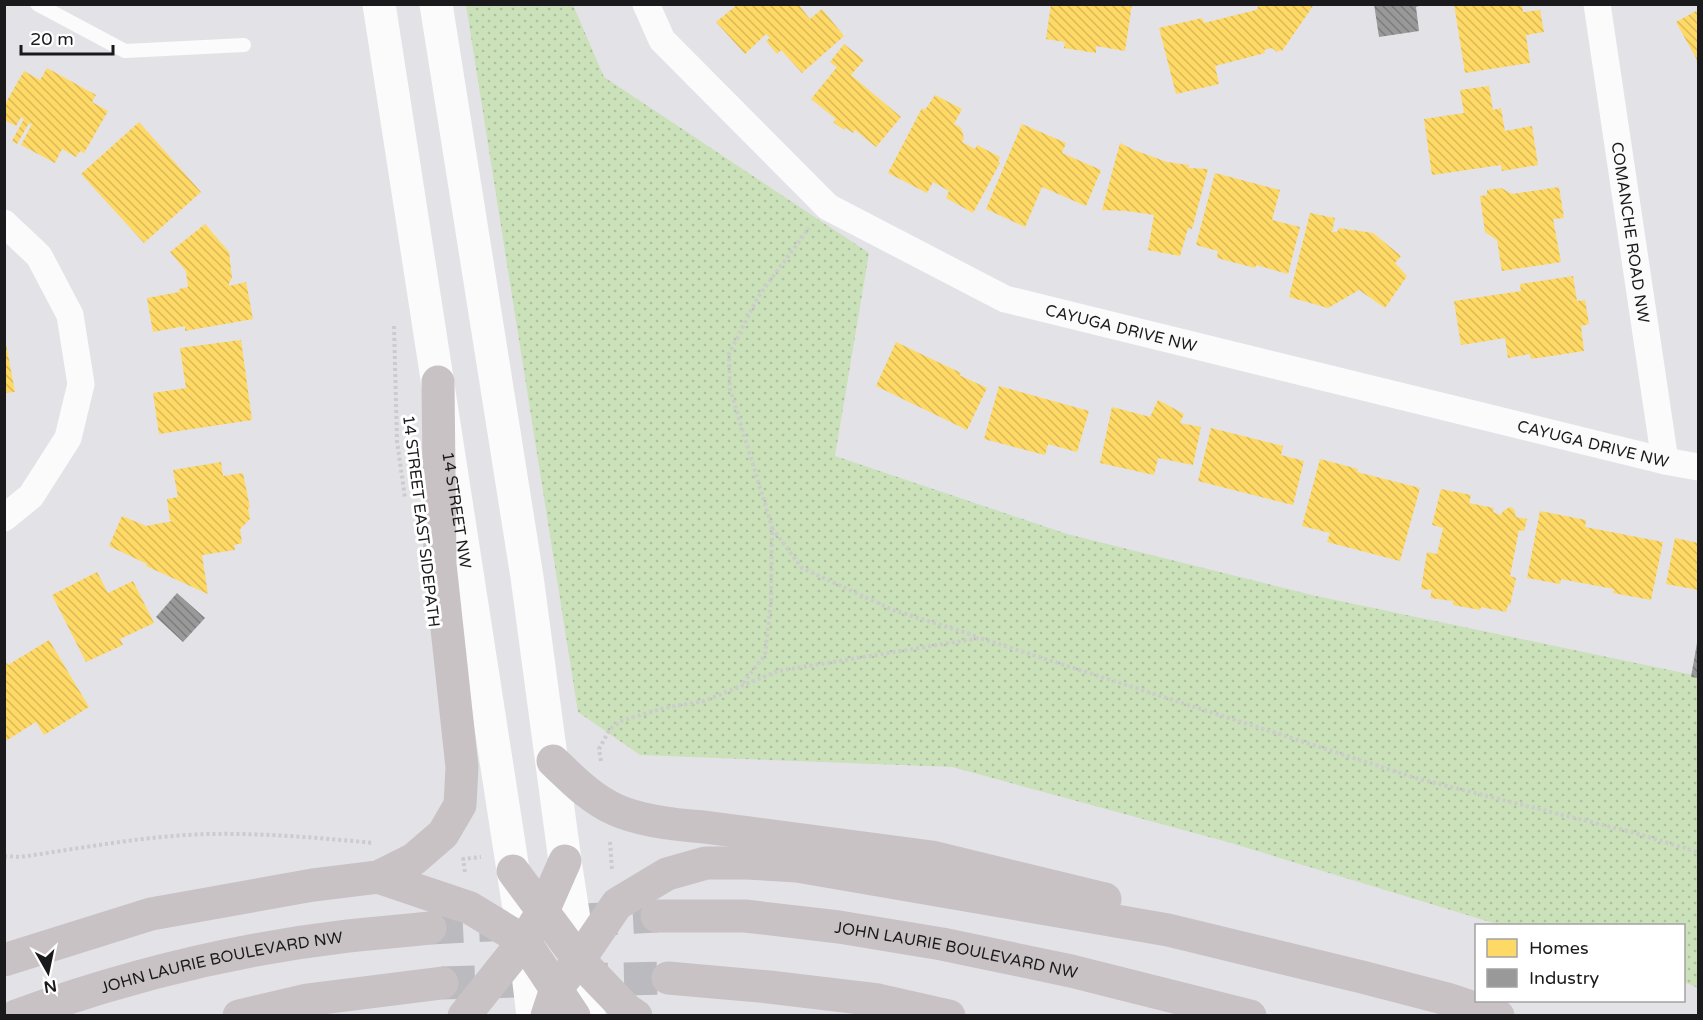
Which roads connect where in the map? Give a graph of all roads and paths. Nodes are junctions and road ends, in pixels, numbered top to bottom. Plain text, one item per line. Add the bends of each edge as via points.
1 (37, 4) edge
2 (379, 4) edge
3 (436, 4) edge
4 (646, 4) edge
5 (1598, 4) edge
6 (244, 45) dead end
7 (828, 207) junction
8 (4, 223) edge
9 (394, 317) dead end
10 (438, 382) junction
11 (1665, 461) junction
12 (1698, 467) edge
13 (405, 500) dead end
14 (4, 518) edge
15 (772, 528) junction
16 (980, 638) junction
17 (743, 684) junction
18 (553, 761) junction
19 (602, 765) dead end
20 (610, 839) dead end
21 (375, 843) dead end
22 (1698, 852) edge
23 (4, 856) edge
24 (463, 859) dead end
25 (565, 861) junction
26 (500, 864) junction
27 (611, 864) dead end
28 (378, 877) junction
29 (543, 911) junction
30 (657, 915) tunnel mouth
31 (430, 928) tunnel mouth
32 (1168, 930) junction
33 (524, 941) junction
34 (4, 960) edge
35 (579, 960) junction
36 (668, 978) tunnel mouth
37 (442, 983) tunnel mouth
38 (552, 1002) edge
39 (16, 1016) edge
40 (238, 1016) edge
41 (464, 1016) edge
42 (533, 1016) edge
43 (574, 1016) tunnel mouth
44 (589, 1016) edge
45 (636, 1016) edge
46 (949, 1016) edge
47 (1250, 1016) edge
48 (1498, 1016) edge

1 - 6 lane via 125,51
2 - 10 main road, 14 STREET NW
3 - 18 main road
4 - 7 street, CAYUGA DRIVE NW via 662,40
5 - 11 street, COMANCHE ROAD NW
7 - 11 street, CAYUGA DRIVE NW via 1005,299
7 - 15 path via 758,297 729,354 730,389
8 - 14 street via 39,255 70,315 81,384 68,438 31,496
9 - 13 path, 14 STREET EAST SIDEPATH via 397,441
10 - 26 main road, 14 STREET NW
10 - 28 main road via 440,564 462,767 460,805 443,834 414,859
11 - 12 street, CAYUGA DRIVE NW
15 - 16 path via 802,568 893,610
15 - 17 path via 771,601 765,655
16 - 17 path via 778,671
16 - 22 path via 1419,779
17 - 19 path via 704,701 621,721 610,729 599,749
18 - 25 main road
18 - 32 main road via 582,789 616,810 668,824 932,856 1118,902
20 - 27 path
21 - 23 path via 212,834
24 - 26 path
25 - 29 main road
25 - 35 main road
26 - 29 main road
26 - 33 main road, 14 STREET NW
28 - 33 main road via 470,908
28 - 34 main road via 151,914
29 - 33 main road
29 - 35 main road
30 - 47 main road, JOHN LAURIE BOULEVARD NW via 745,916 942,944 1071,971
31 - 39 main road, JOHN LAURIE BOULEVARD NW via 249,952 161,971
32 - 35 main road via 797,866 706,863 667,874 617,904
32 - 48 main road via 1362,976
33 - 38 main road
33 - 41 main road
33 - 42 main road, 14 STREET NW
35 - 38 main road
35 - 44 main road
35 - 45 main road
36 - 46 main road via 878,1000
37 - 40 main road via 307,1000
38 - 43 main road

